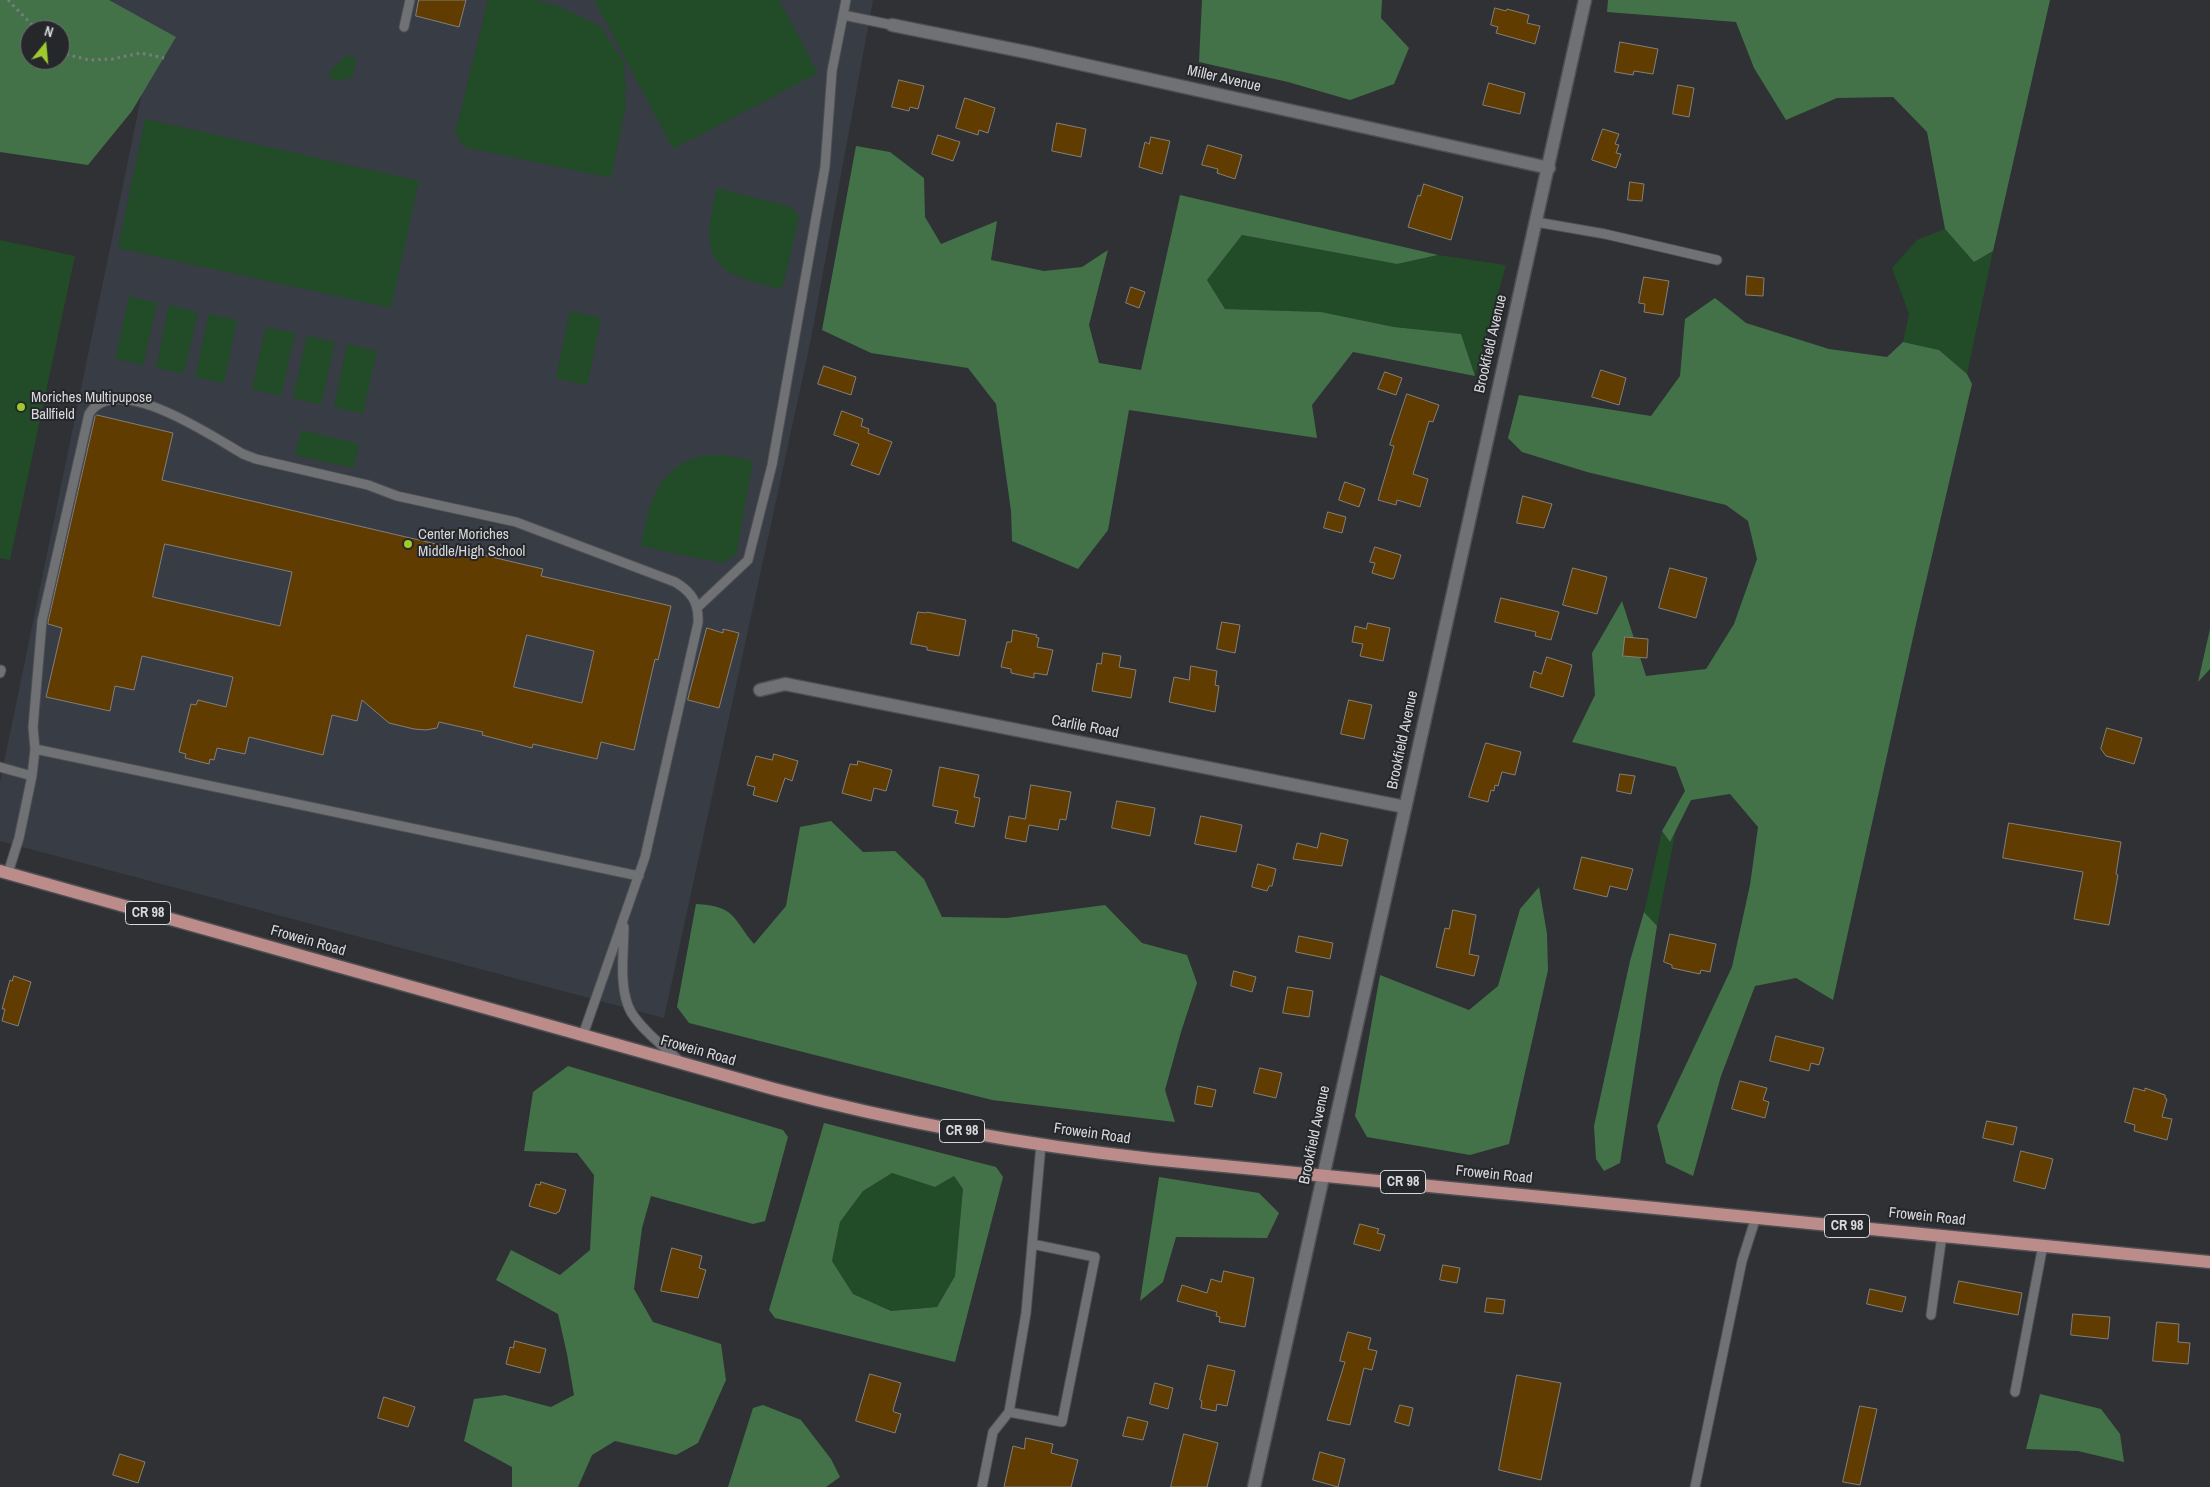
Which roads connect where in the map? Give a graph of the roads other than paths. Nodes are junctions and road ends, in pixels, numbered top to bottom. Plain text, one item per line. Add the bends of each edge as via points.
1 (410, 0) edge
2 (846, 0) edge
3 (1585, 0) edge
4 (843, 15) junction
5 (892, 25) joint
6 (404, 27) dead end
7 (1548, 168) junction
8 (1536, 222) junction
9 (1717, 260) dead end
10 (698, 607) junction
11 (760, 690) dead end
12 (35, 749) junction
13 (0, 767) edge
14 (32, 776) junction
15 (1404, 807) junction
16 (4, 872) edge
17 (639, 876) junction
18 (624, 919) junction
19 (583, 1035) junction
20 (683, 1063) junction
21 (1041, 1144) junction
22 (1323, 1175) junction
23 (1756, 1217) junction
24 (1942, 1235) junction
25 (1032, 1244) junction
26 (2043, 1245) junction
27 (2210, 1262) edge
28 (1931, 1315) dead end
29 (2015, 1392) dead end
30 (1009, 1412) junction
31 (982, 1487) edge
32 (1254, 1487) edge
33 (1695, 1487) edge

1 - 6 lane
2 - 4 lane
3 - 7 main road, Brookfield Avenue
4 - 5 lane
4 - 10 lane via 832,70 825,167 772,465 748,560
5 - 7 main road, Miller Avenue
7 - 8 main road, Brookfield Avenue
8 - 9 lane
8 - 15 main road, Brookfield Avenue
10 - 12 lane via 690,593 675,582 528,526 256,459 161,408 136,401 112,400 93,408 89,414 42,620 33,727
10 - 17 lane via 698,622
11 - 15 main road, Carlile Road via 785,684
12 - 14 lane
12 - 17 lane
13 - 14 lane
14 - 16 lane via 18,838
15 - 22 main road, Brookfield Avenue
16 - 19 main road, Frowein Road / CR 98
17 - 18 lane
18 - 19 lane
18 - 20 lane via 627,1002 638,1022
19 - 20 main road, Frowein Road / CR 98
20 - 21 main road, Frowein Road / CR 98 via 838,1105
21 - 22 main road, Frowein Road / CR 98
21 - 25 lane
22 - 23 main road, Frowein Road / CR 98
22 - 32 main road, Brookfield Avenue
23 - 24 main road, Frowein Road / CR 98
23 - 33 lane via 1742,1260
24 - 26 main road, Frowein Road / CR 98
24 - 28 lane
25 - 30 lane via 1026,1313
25 - 30 lane via 1095,1257 1062,1422
26 - 27 main road, Frowein Road / CR 98
26 - 29 lane
30 - 31 lane via 992,1432

